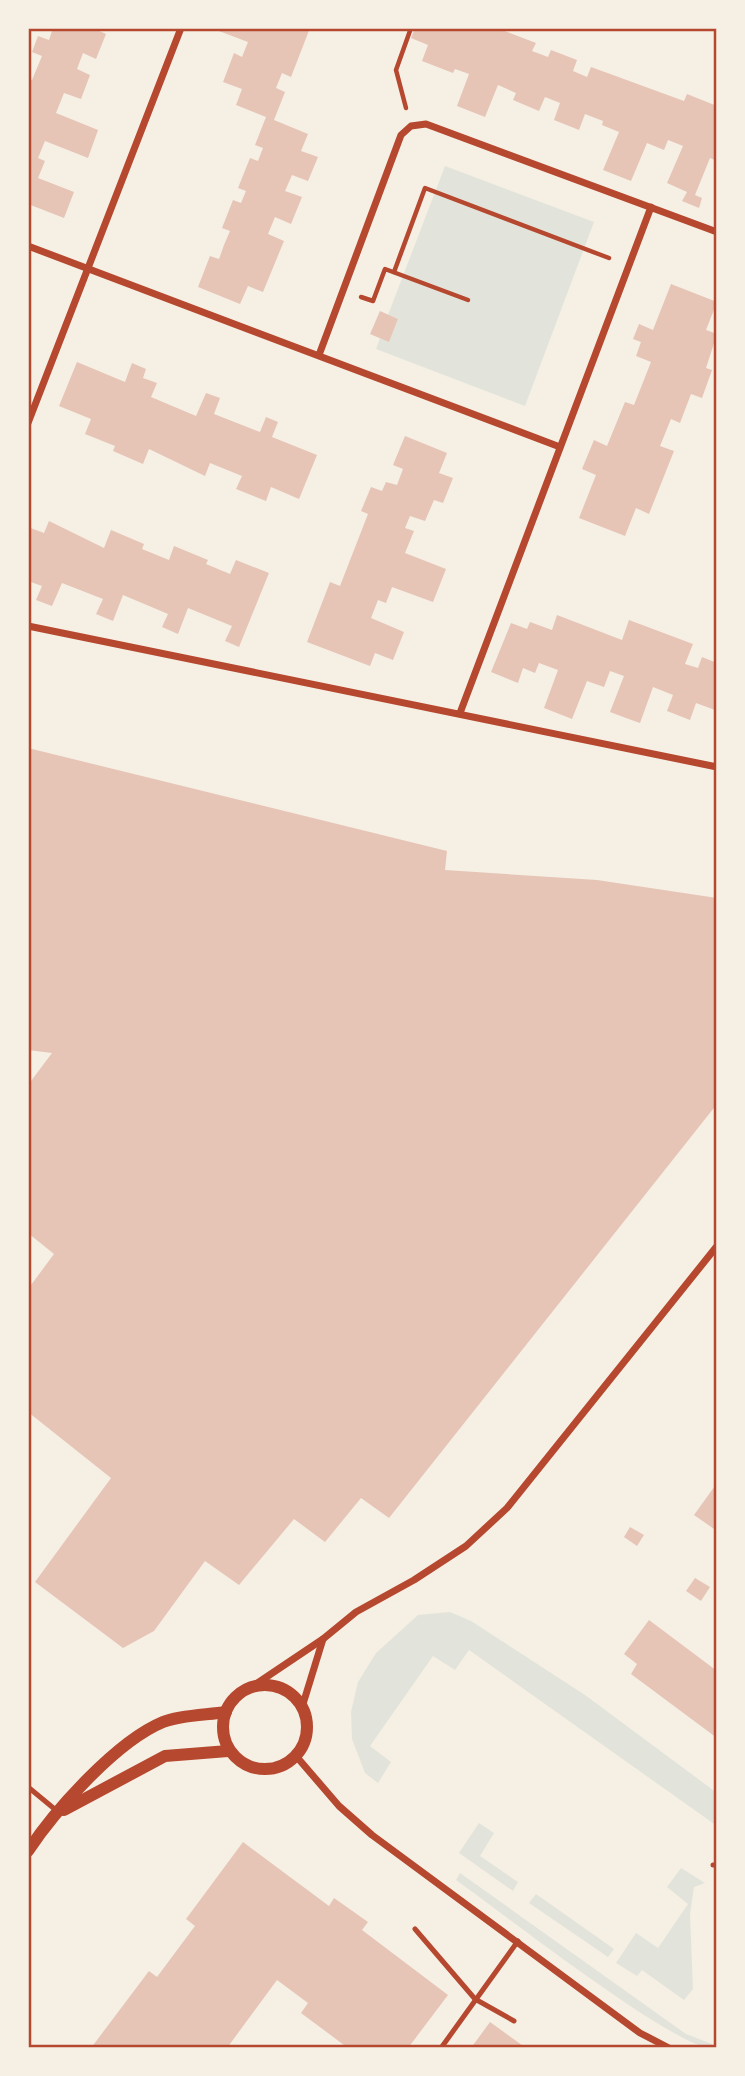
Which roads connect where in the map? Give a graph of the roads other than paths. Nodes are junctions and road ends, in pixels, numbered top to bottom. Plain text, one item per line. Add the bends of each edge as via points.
1 (181, 28) edge
2 (651, 207) junction
3 (717, 232) edge
4 (28, 246) edge
5 (89, 270) junction
6 (319, 355) junction
7 (28, 423) edge
8 (560, 447) junction
9 (28, 626) edge
10 (460, 713) junction
11 (717, 767) edge
12 (717, 1246) edge
13 (323, 1639) junction
14 (256, 1684) junction
15 (303, 1704) junction
16 (226, 1712) junction
17 (228, 1751) junction
18 (296, 1756) junction
19 (28, 1787) edge
20 (60, 1813) junction
21 (28, 1851) edge
22 (415, 1929) dead end
23 (518, 1941) junction
24 (475, 1999) junction
25 (514, 2021) dead end
26 (441, 2048) edge
27 (669, 2048) edge

1 - 5 street
2 - 3 street
2 - 6 street via 426,124 411,126 401,135
2 - 8 street
4 - 5 street
5 - 6 street
5 - 7 street
6 - 8 street
8 - 10 street
9 - 10 street
10 - 11 street
12 - 13 street via 507,1508 466,1546 356,1612
13 - 14 street
13 - 15 street
14 - 15 street via 276,1684
14 - 16 street via 242,1691
15 - 18 street via 308,1720
16 - 17 street via 223,1736
16 - 20 street via 163,1722 88,1775
17 - 18 street via 259,1769 272,1769
17 - 20 street via 165,1756
18 - 23 street via 330,1798 372,1835
19 - 20 lane
20 - 21 street
22 - 24 lane
23 - 24 lane
23 - 27 street via 640,2033
24 - 25 lane
24 - 26 lane

